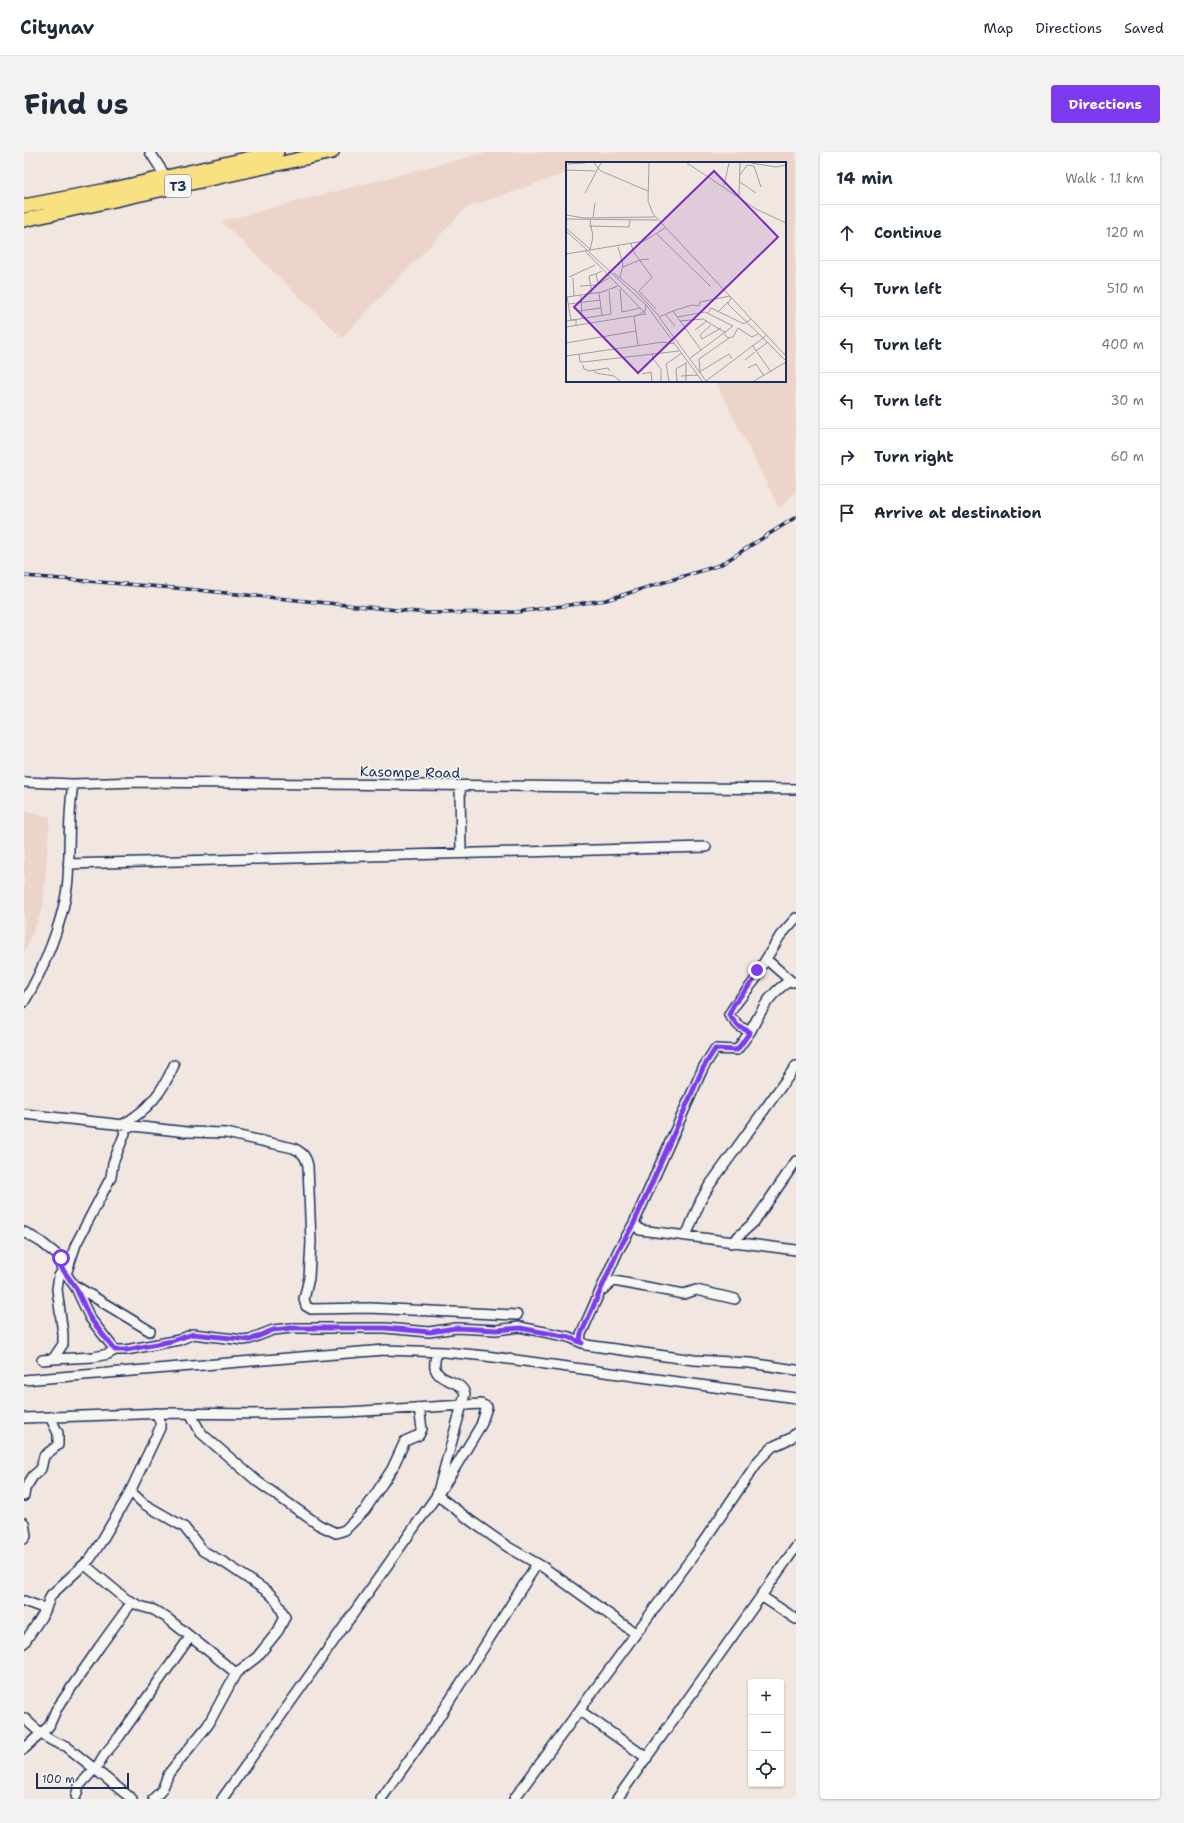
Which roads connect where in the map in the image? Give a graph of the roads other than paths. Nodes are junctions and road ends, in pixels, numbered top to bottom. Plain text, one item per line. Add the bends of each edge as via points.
1 (150, 152) edge
2 (277, 152) edge
3 (332, 152) edge
4 (166, 177) junction
5 (24, 206) edge
6 (24, 220) edge
7 (24, 782) edge
8 (73, 784) junction
9 (460, 787) junction
10 (796, 789) edge
11 (706, 847) dead end
12 (461, 853) junction
13 (68, 864) junction
14 (796, 918) edge
15 (766, 959) junction
16 (793, 981) edge
17 (24, 1002) edge
18 (750, 1032) junction
19 (174, 1065) dead end
20 (796, 1066) edge
21 (24, 1114) edge
22 (122, 1125) junction
23 (796, 1161) edge
24 (634, 1223) junction
25 (24, 1232) edge
26 (686, 1236) junction
27 (731, 1243) junction
28 (796, 1250) edge
29 (65, 1272) junction
30 (74, 1285) junction
31 (600, 1292) junction
32 (735, 1299) dead end
33 (517, 1316) dead end
34 (150, 1331) dead end
35 (582, 1343) junction
36 (115, 1350) junction
37 (436, 1352) junction
38 (53, 1359) junction
39 (42, 1360) dead end
40 (796, 1370) edge
41 (24, 1380) edge
42 (796, 1398) edge
43 (462, 1404) junction
44 (419, 1408) junction
45 (156, 1413) junction
46 (190, 1413) junction
47 (50, 1417) junction
48 (24, 1418) edge
49 (796, 1433) edge
50 (130, 1491) junction
51 (437, 1495) junction
52 (24, 1496) edge
53 (24, 1523) edge
54 (24, 1539) edge
55 (796, 1547) edge
56 (537, 1564) junction
57 (84, 1565) junction
58 (761, 1596) junction
59 (24, 1601) edge
60 (132, 1602) junction
61 (46, 1609) junction
62 (796, 1619) edge
63 (635, 1633) junction
64 (190, 1637) junction
65 (24, 1643) edge
66 (236, 1673) junction
67 (580, 1711) junction
68 (24, 1718) edge
69 (41, 1734) junction
70 (24, 1749) edge
71 (647, 1758) junction
72 (95, 1769) junction
73 (76, 1796) dead end
74 (132, 1799) edge
75 (153, 1799) edge
76 (222, 1799) edge
77 (381, 1799) edge
78 (514, 1799) edge
79 (617, 1799) edge

1 - 4 street
2 - 4 highway, T3
3 - 6 highway, T3
4 - 5 highway, T3
7 - 8 street, Kasompe Road
8 - 9 street, Kasompe Road via 138,782
8 - 13 street
9 - 10 street, Kasompe Road
9 - 12 street
11 - 12 street
12 - 13 street
13 - 17 street via 68,880 50,951
14 - 15 street via 780,936
15 - 16 street
15 - 18 street via 757,970 759,974 754,982 734,1004 729,1015 738,1026
16 - 18 street via 777,988 766,1001
18 - 24 street via 737,1050 715,1049 703,1068
19 - 22 street via 165,1086 148,1106
20 - 26 street via 709,1186
21 - 22 street
22 - 29 street via 125,1133 111,1177 76,1244
22 - 33 street via 186,1132 226,1133 293,1148 306,1157 311,1242 309,1278 304,1299 306,1306 311,1309 369,1308
23 - 27 street via 754,1222
24 - 26 street via 640,1230
24 - 31 street
25 - 29 street via 61,1258 61,1267
26 - 27 street
27 - 28 street
29 - 30 street
29 - 38 street via 59,1276 57,1289 63,1344
30 - 34 street
30 - 36 street via 90,1318
31 - 32 street via 614,1282 684,1294 696,1290
31 - 35 street via 581,1334
35 - 36 street via 569,1337 520,1328 456,1328 430,1332 385,1328 292,1328 273,1330 250,1340 193,1334 166,1342
35 - 40 street via 694,1360 750,1363
36 - 38 street via 94,1357
37 - 41 street via 384,1350
37 - 42 street via 494,1357
37 - 43 street via 436,1370 464,1389 466,1394
38 - 39 street
43 - 44 street
43 - 51 street
43 - 51 street via 481,1404 488,1409 474,1439
44 - 46 street via 265,1414
44 - 46 street via 422,1429 419,1435 405,1442 392,1469 365,1510 345,1530 336,1533 318,1524 258,1482 201,1433
45 - 46 street
45 - 47 street
45 - 50 street via 160,1428
47 - 48 street
47 - 52 street via 58,1433 58,1445 44,1456 40,1469 25,1489
49 - 63 street via 772,1447 759,1460 699,1548
50 - 57 street via 101,1542
50 - 66 street via 144,1504 184,1526 203,1550 268,1592 282,1610 285,1616 278,1631 257,1657
51 - 56 street via 508,1547
51 - 76 street
53 - 54 street
55 - 58 street
56 - 63 street
56 - 77 street via 434,1725
57 - 60 street
57 - 61 street via 51,1595
58 - 62 street
58 - 71 street
59 - 61 street
60 - 64 street via 154,1610
60 - 69 street via 56,1710 50,1726
61 - 65 street
63 - 67 street
64 - 66 street
64 - 72 street
66 - 75 street via 208,1725 169,1773 162,1790
67 - 71 street
67 - 78 street
68 - 69 street
69 - 70 street
69 - 72 street via 56,1744 66,1746
71 - 79 street
72 - 73 street via 78,1786
72 - 74 street

